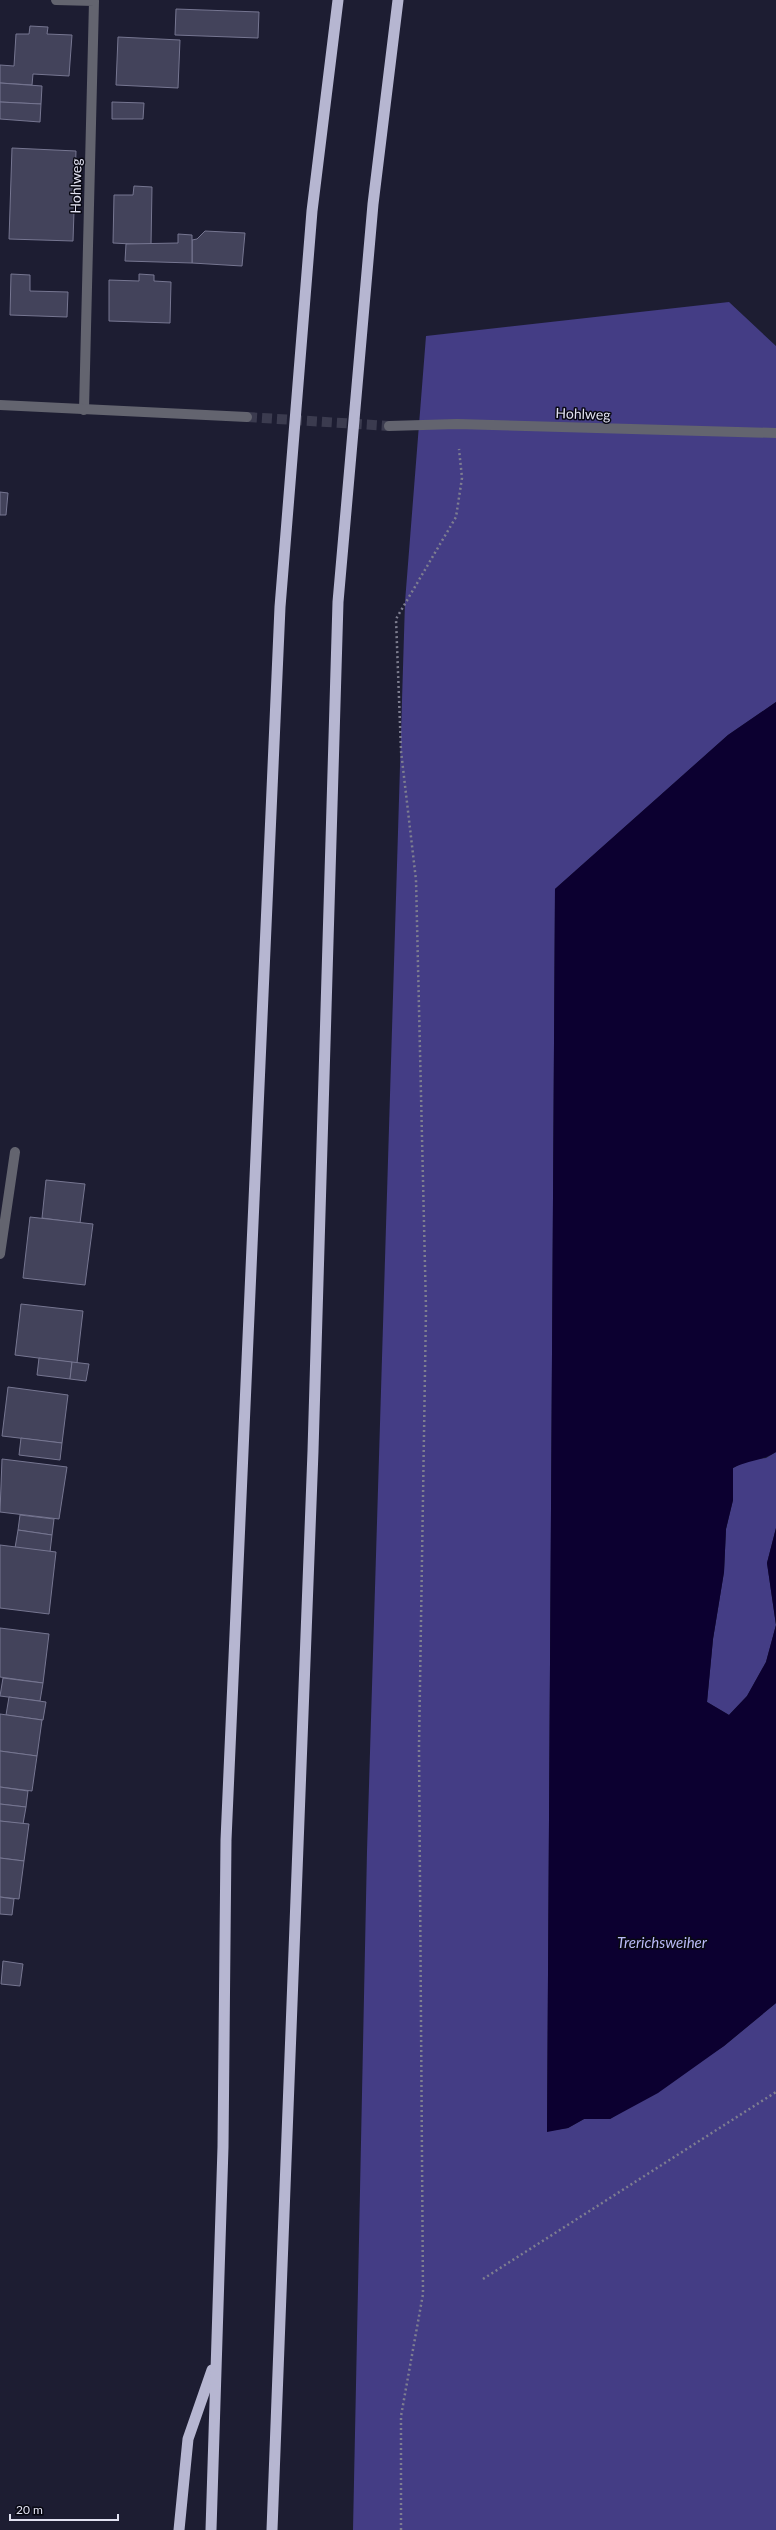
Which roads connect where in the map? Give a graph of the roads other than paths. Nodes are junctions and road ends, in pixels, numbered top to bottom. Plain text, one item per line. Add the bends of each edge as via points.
1 (56, 0) edge
2 (338, 0) edge
3 (398, 0) edge
4 (0, 405) edge
5 (84, 410) junction
6 (246, 417) tunnel mouth
7 (389, 426) tunnel mouth
8 (776, 433) edge
9 (14, 1152) dead end
10 (0, 1254) edge
11 (215, 2360) junction
12 (179, 2530) edge
13 (211, 2530) edge
14 (272, 2530) edge

1 - 5 street, Hohlweg via 94,1
2 - 11 highway via 312,211 280,607 226,1840 223,2146
3 - 14 highway via 373,204 338,602 313,1443
4 - 5 street
5 - 6 street
7 - 8 street, Hohlweg via 457,424
9 - 10 street
11 - 12 highway via 188,2439
11 - 13 highway

